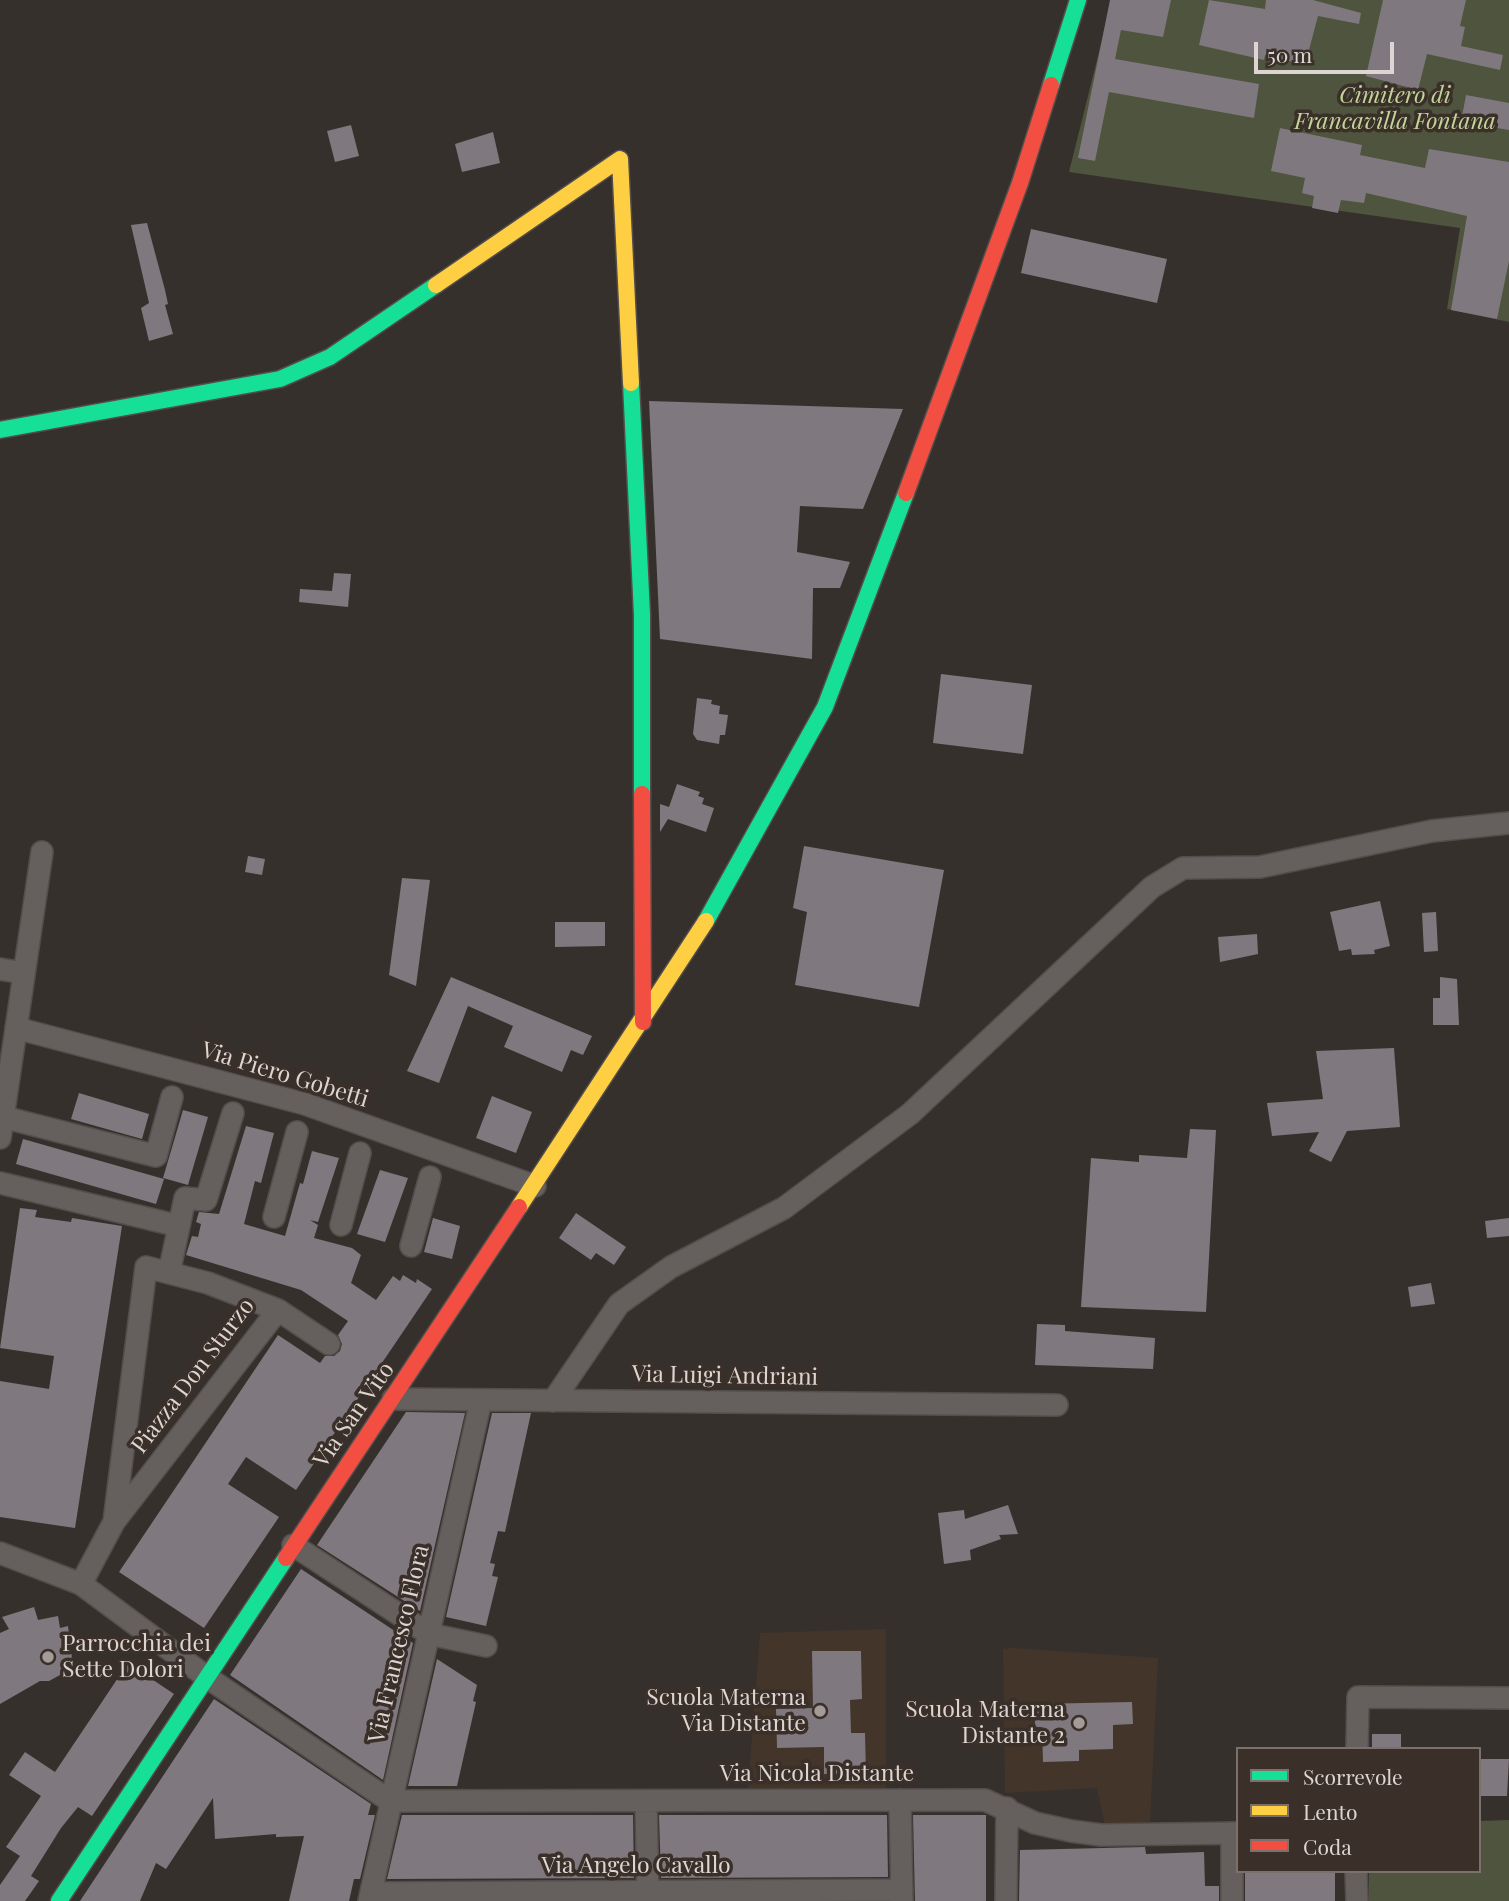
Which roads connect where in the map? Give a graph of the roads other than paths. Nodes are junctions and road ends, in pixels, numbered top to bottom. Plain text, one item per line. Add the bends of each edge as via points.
1 (1078, 0) edge
2 (0, 430) edge
3 (1509, 822) edge
4 (42, 852) dead end
5 (0, 969) edge
6 (24, 973) junction
7 (643, 1022) junction
8 (16, 1028) junction
9 (172, 1097) dead end
10 (3, 1110) edge
11 (233, 1113) dead end
12 (297, 1132) dead end
13 (0, 1138) edge
14 (360, 1153) dead end
15 (430, 1177) dead end
16 (0, 1183) edge
17 (536, 1186) junction
18 (274, 1217) dead end
19 (341, 1224) dead end
20 (179, 1226) junction
21 (411, 1246) dead end
22 (169, 1273) junction
23 (278, 1310) junction
24 (329, 1344) dead end
25 (393, 1399) junction
26 (481, 1400) junction
27 (553, 1401) junction
28 (1057, 1405) dead end
29 (114, 1522) junction
30 (293, 1545) junction
31 (0, 1553) edge
32 (81, 1584) junction
33 (429, 1634) junction
34 (486, 1646) dead end
35 (208, 1678) junction
36 (1509, 1698) edge
37 (1357, 1747) edge
38 (900, 1800) junction
39 (390, 1801) junction
40 (646, 1802) junction
41 (1007, 1808) junction
42 (1235, 1833) edge
43 (1356, 1873) edge
44 (902, 1896) edge
45 (370, 1897) edge
46 (648, 1897) edge
47 (59, 1901) edge
48 (1006, 1901) edge
49 (1232, 1901) edge
50 (1357, 1901) edge

1 - 7 street, Via San Vito via 1020,183 825,707 765,819
2 - 7 street via 280,379 330,357 620,159 642,615
3 - 27 street via 1432,831 1260,867 1183,868 1152,887 910,1114 784,1208 671,1267 619,1304
4 - 6 street
5 - 6 street
6 - 8 street
7 - 17 street, Via San Vito
8 - 10 street
8 - 17 street, Via Piero Gobetti via 305,1104
9 - 10 street via 156,1156
10 - 13 street
11 - 20 street via 206,1200 185,1198
12 - 18 street
14 - 19 street
15 - 21 street
16 - 20 street
17 - 25 street, Via San Vito
20 - 22 street
22 - 23 street, Piazza Don Sturzo
22 - 29 street, Piazza Don Sturzo via 146,1267
23 - 24 street
23 - 29 street, Piazza Don Sturzo
25 - 26 street, Via Luigi Andriani
25 - 30 street, Via San Vito
26 - 27 street, Via Luigi Andriani
26 - 33 street, Via Francesco Flora
27 - 28 street, Via Luigi Andriani
29 - 32 street, Piazza Don Sturzo
30 - 33 street
30 - 35 street, Via San Vito
31 - 32 street
32 - 35 street
33 - 34 street
33 - 39 street, Via Francesco Flora
35 - 39 street
35 - 47 street, Via San Vito
36 - 37 street via 1358,1697
38 - 40 street, Via Nicola Distante
38 - 41 street, Via Nicola Distante via 985,1800
38 - 44 street
39 - 40 street, Via Nicola Distante
39 - 45 street, Via Francesco Flora
40 - 46 street
41 - 42 street, Via Nicola Distante via 1035,1823 1091,1833
41 - 48 street
42 - 49 street
43 - 50 street
44 - 46 street, Via Angelo Cavallo
45 - 46 street, Via Angelo Cavallo

